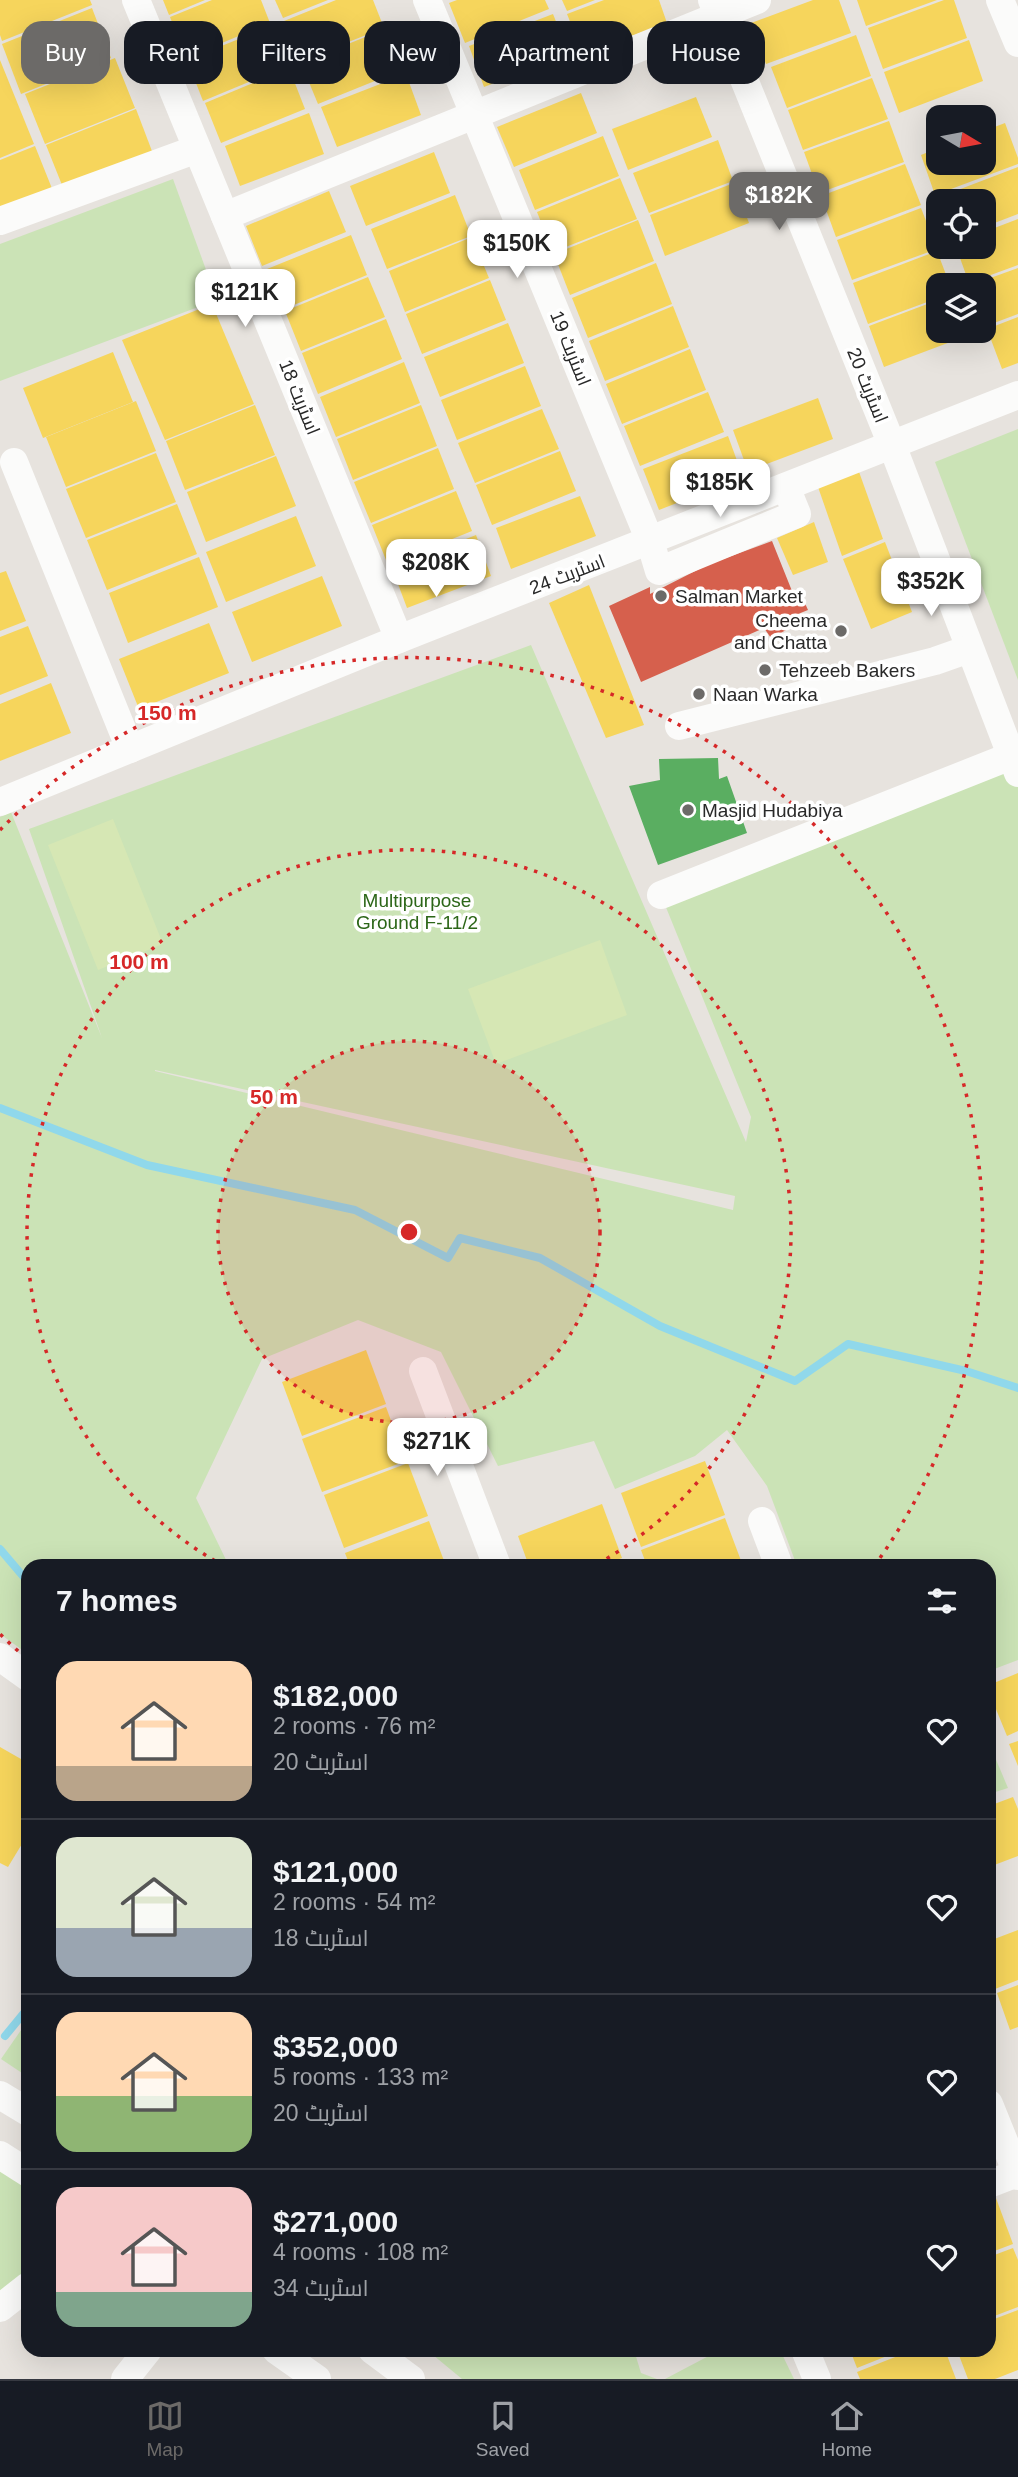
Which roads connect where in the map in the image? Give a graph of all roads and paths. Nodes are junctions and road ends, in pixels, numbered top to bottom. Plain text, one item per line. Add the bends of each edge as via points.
1 (136, 0) edge
2 (427, 0) edge
3 (757, 0) edge
4 (1000, 0) edge
5 (715, 8) edge
6 (1018, 43) edge
7 (477, 116) junction
8 (197, 149) junction
9 (225, 216) junction
10 (0, 221) edge
11 (1018, 394) edge
12 (892, 445) junction
13 (14, 462) dead end
14 (650, 541) junction
15 (399, 639) junction
16 (969, 649) junction
17 (679, 726) dead end
18 (130, 749) junction
19 (1015, 764) edge
20 (0, 802) edge
21 (661, 895) dead end
22 (423, 1371) dead end
23 (762, 1521) dead end
24 (494, 1559) edge
25 (776, 1559) edge
26 (0, 1657) edge
27 (21, 1672) edge
28 (0, 2095) edge
29 (21, 2108) edge
30 (996, 2122) edge
31 (0, 2155) edge
32 (21, 2168) edge
33 (1017, 2175) edge
34 (996, 2182) edge
35 (21, 2292) edge
36 (0, 2308) edge
37 (142, 2357) edge
38 (286, 2357) edge
39 (381, 2357) edge
40 (808, 2357) edge
41 (125, 2379) edge
42 (317, 2379) edge
43 (411, 2379) edge
44 (817, 2379) edge

1 - 8 street, اسٹریٹ 18
2 - 7 street, اسٹریٹ 19
3 - 5 street
4 - 6 street
5 - 7 street
5 - 12 street, اسٹریٹ 20
7 - 9 street
7 - 14 street, اسٹریٹ 19
8 - 9 street, اسٹریٹ 18
8 - 10 street
9 - 15 street, اسٹریٹ 18
11 - 12 street, اسٹریٹ 24
12 - 14 street, اسٹریٹ 24
12 - 16 street, اسٹریٹ 20
13 - 18 street
14 - 15 street, اسٹریٹ 24
15 - 18 street, اسٹریٹ 24
16 - 17 street
16 - 19 street, اسٹریٹ 20
18 - 20 street, اسٹریٹ 24
19 - 21 street
22 - 24 street
23 - 25 street
26 - 27 street
28 - 29 street
30 - 33 street
31 - 32 street
33 - 34 street
35 - 36 street
37 - 41 street
38 - 42 street
39 - 43 street
40 - 44 street

